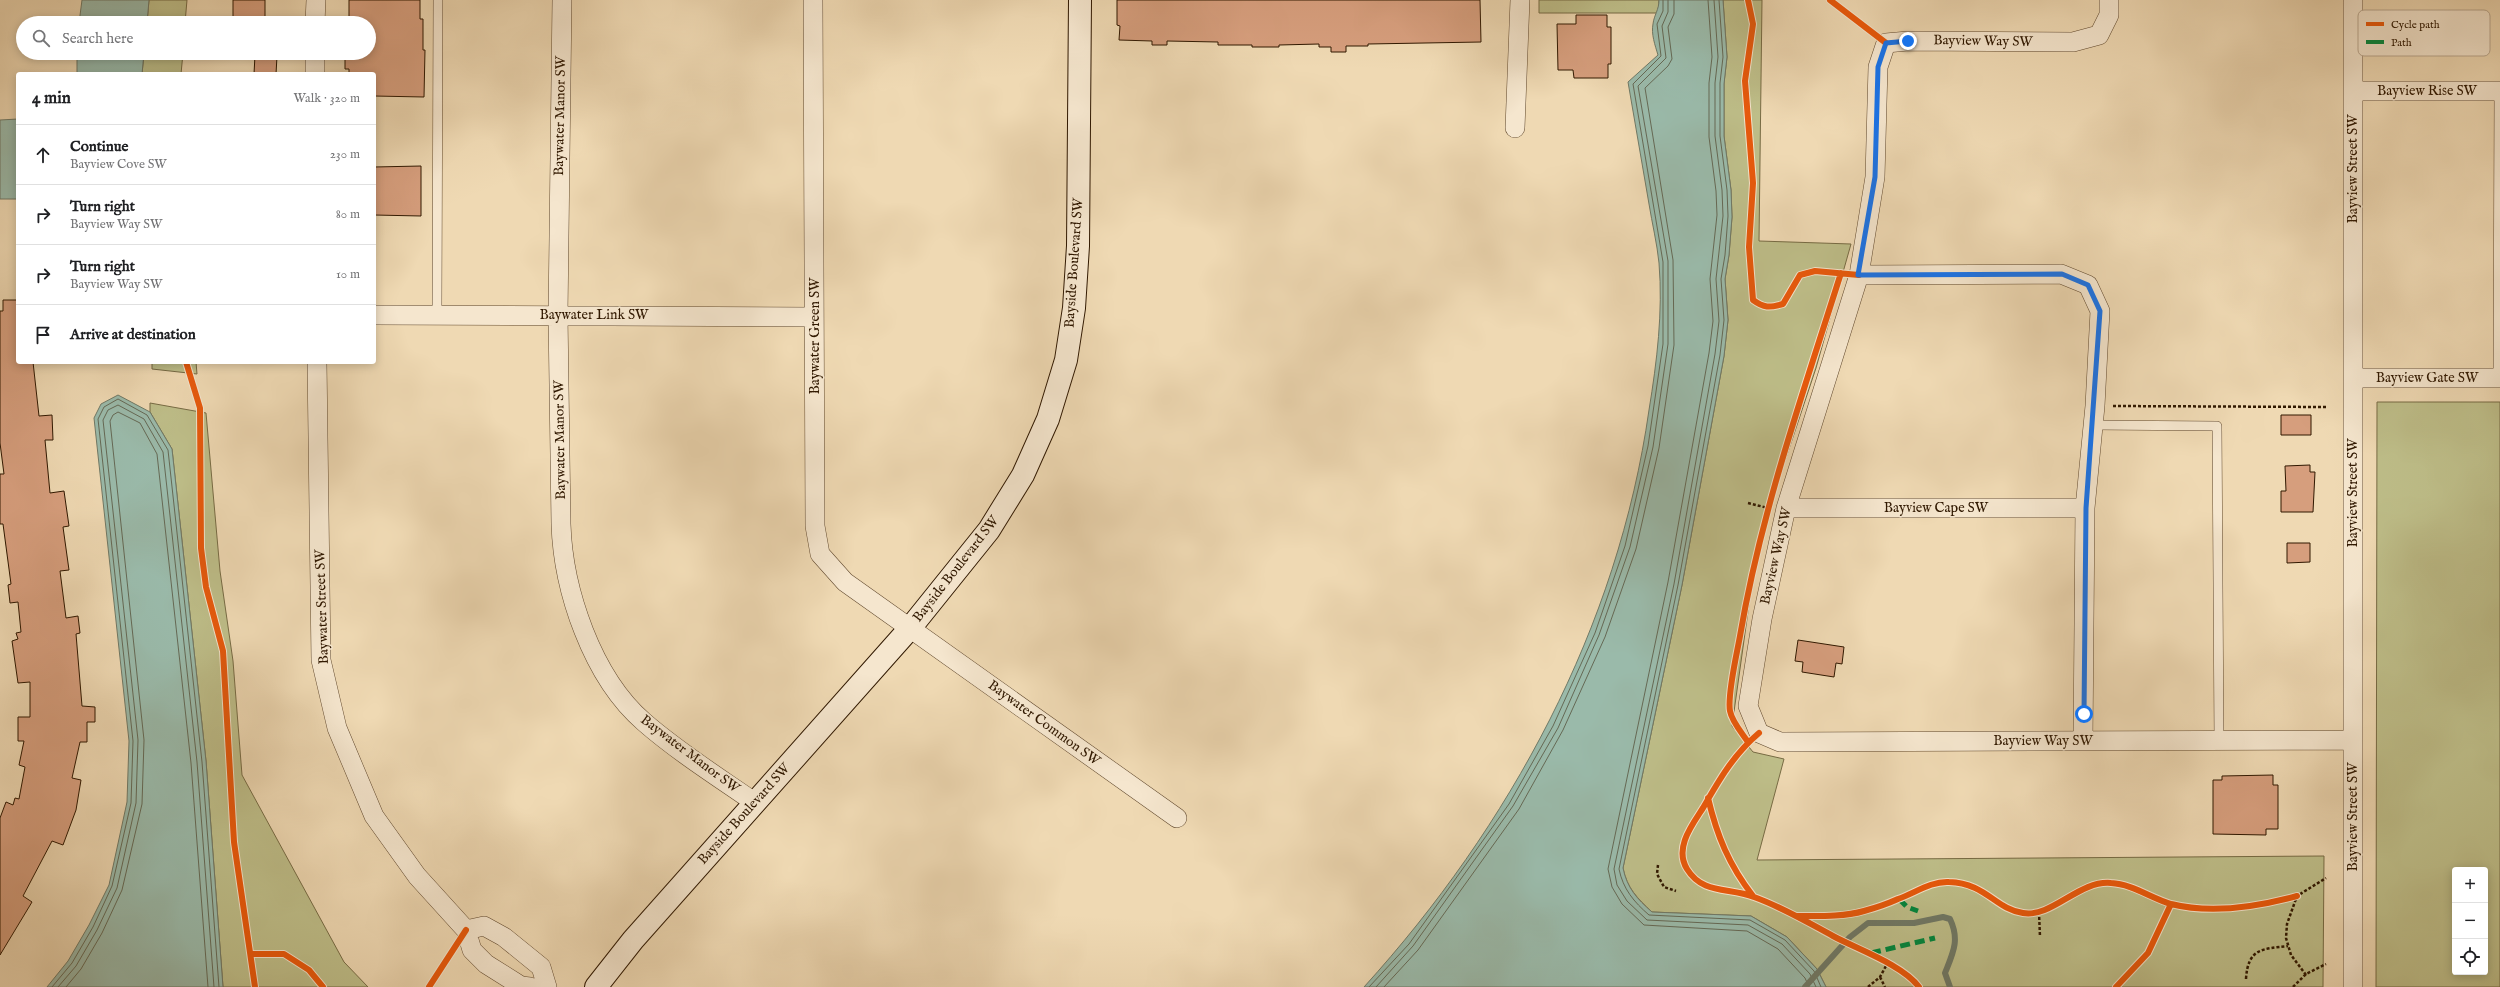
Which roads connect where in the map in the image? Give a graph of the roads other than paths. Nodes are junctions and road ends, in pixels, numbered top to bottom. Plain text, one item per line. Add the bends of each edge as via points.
1 (316, 0) edge
2 (438, 0) edge
3 (562, 0) edge
4 (813, 0) edge
5 (1080, 0) edge
6 (1520, 0) edge
7 (2109, 0) edge
8 (2353, 0) edge
9 (316, 16) edge
10 (315, 60) edge
11 (315, 72) edge
12 (2353, 91) junction
13 (2499, 91) edge
14 (1515, 128) dead end
15 (1858, 275) junction
16 (437, 314) junction
17 (376, 315) edge
18 (558, 315) junction
19 (814, 317) junction
20 (317, 364) edge
21 (2354, 378) junction
22 (2499, 378) edge
23 (2093, 425) junction
24 (1773, 508) junction
25 (2086, 508) junction
26 (910, 627) junction
27 (2354, 740) junction
28 (2083, 741) junction
29 (2219, 741) junction
30 (754, 802) junction
31 (1177, 818) dead end
32 (466, 930) junction
33 (530, 987) edge
34 (547, 987) edge
35 (596, 987) edge
36 (2354, 987) edge

1 - 9 street
2 - 16 lane
3 - 18 street, Baywater Manor SW
4 - 19 street, Baywater Green SW
5 - 26 street, Bayside Boulevard SW via 1078,246 1074,308 1066,360 1048,419 1023,475 989,530
6 - 14 street
7 - 15 street, Bayview Way SW via 2109,15 2099,35 2073,42 1886,43 1878,67 1875,177
8 - 12 street, Bayview Street SW
10 - 11 street
12 - 13 street, Bayview Rise SW
12 - 21 street, Bayview Street SW
13 - 22 lane
15 - 23 street via 2062,274 2088,285 2100,311
15 - 24 street, Bayview Way SW
16 - 17 street, Baywater Link SW
16 - 18 street, Baywater Link SW
18 - 19 street, Baywater Link SW
18 - 30 street, Baywater Manor SW via 562,554 568,583 582,625 598,660 617,692 643,721
19 - 26 street, Baywater Green SW via 815,526 820,554 845,582
20 - 32 street, Baywater Street SW via 322,660 337,728 374,816 417,876
21 - 22 street, Bayview Gate SW
21 - 27 street, Bayview Street SW
23 - 25 street
23 - 29 lane via 2218,426
24 - 25 street, Bayview Cape SW
24 - 28 street, Bayview Way SW via 1762,619 1748,706 1759,733 1780,742
25 - 28 street
26 - 30 street, Bayside Boulevard SW
26 - 31 street, Baywater Common SW
27 - 29 street, Bayview Way SW
27 - 36 street, Bayview Street SW
28 - 29 street, Bayview Way SW
30 - 35 street, Bayside Boulevard SW via 633,940
32 - 33 street, Baywater Street SW via 472,950 486,964 521,986
32 - 34 street via 484,926 504,937 541,966

